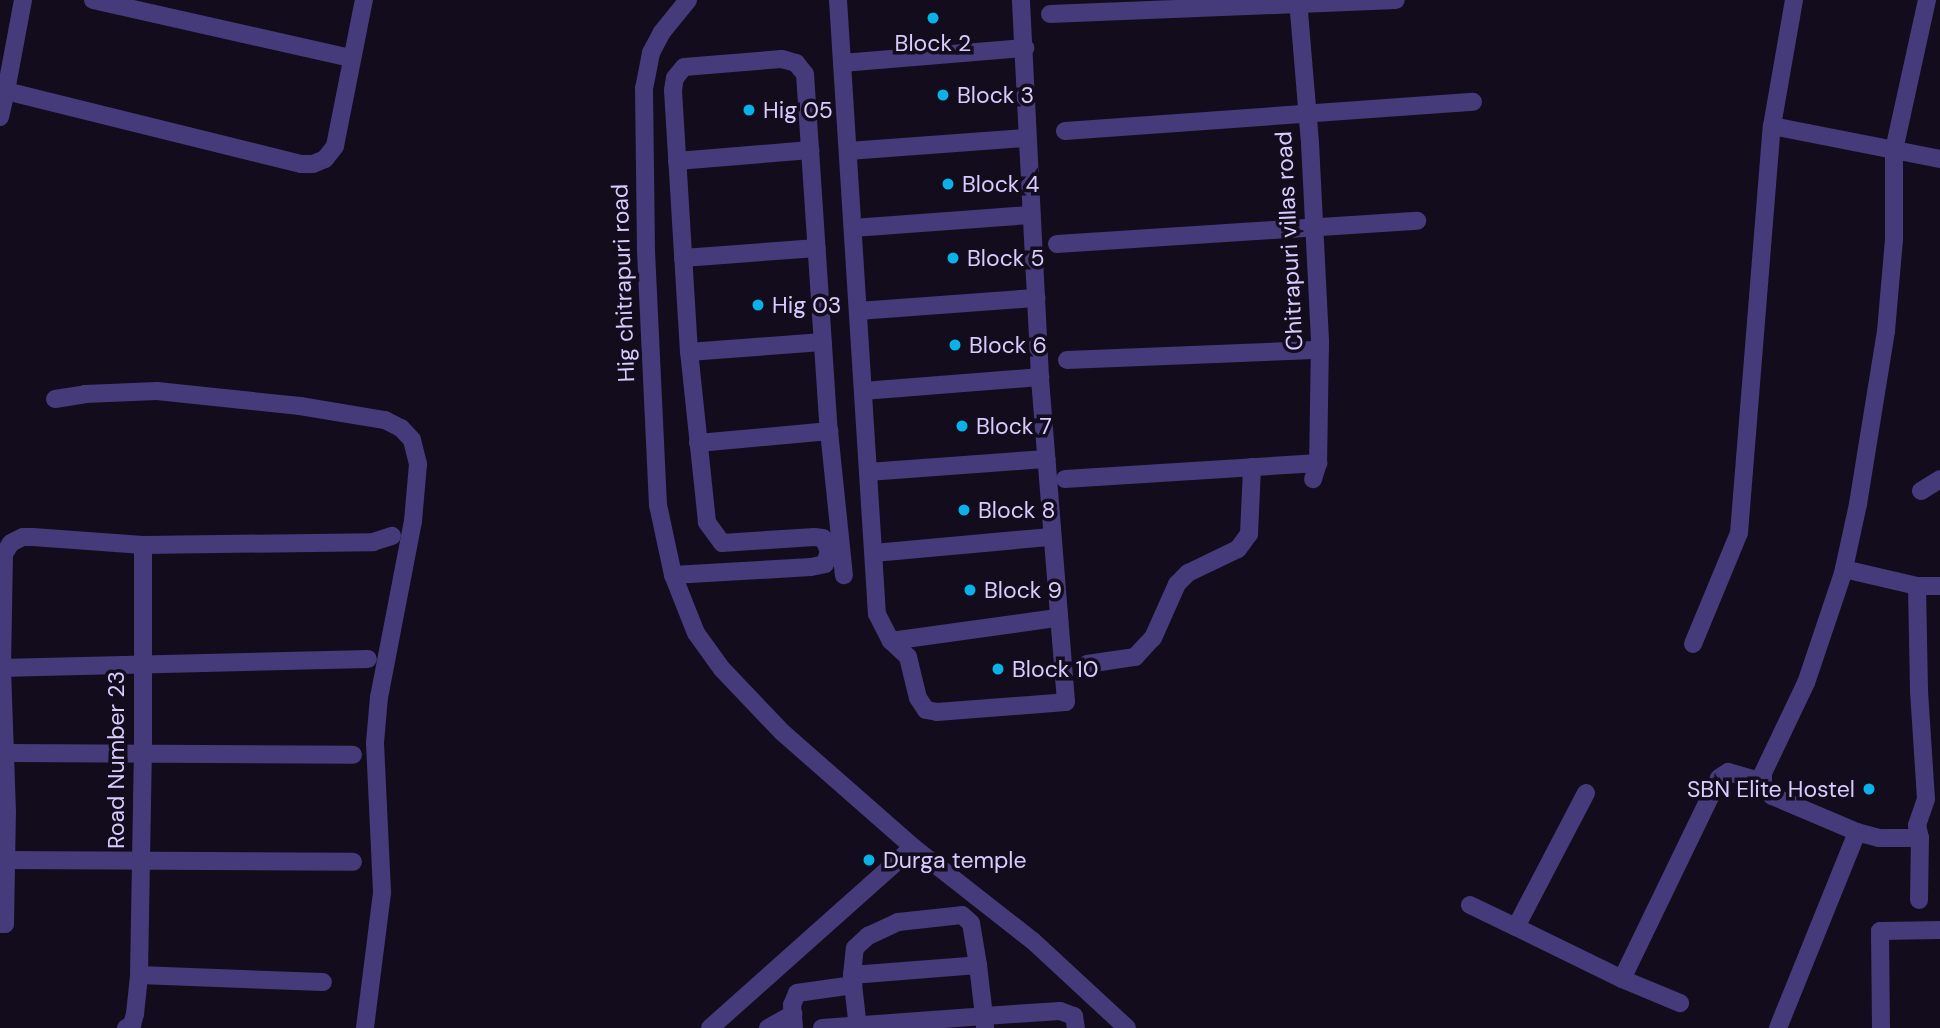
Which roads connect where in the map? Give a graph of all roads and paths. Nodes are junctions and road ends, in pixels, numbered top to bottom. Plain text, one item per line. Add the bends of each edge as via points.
1 (23, 0) edge
2 (93, 0) edge
3 (363, 0) edge
4 (688, 0) edge
5 (838, 0) edge
6 (1021, 0) edge
7 (1396, 0) edge
8 (1794, 0) edge
9 (1927, 0) edge
10 (1298, 2) edge
11 (1051, 14) dead end
12 (1025, 48) junction
13 (351, 58) junction
14 (842, 63) junction
15 (6, 91) junction
16 (1473, 102) dead end
17 (1307, 116) junction
18 (0, 117) edge
19 (1772, 126) junction
20 (1065, 131) dead end
21 (1027, 138) junction
22 (811, 150) junction
23 (1894, 150) junction
24 (848, 151) junction
25 (1940, 159) edge
26 (677, 161) junction
27 (1032, 215) junction
28 (1417, 221) dead end
29 (853, 228) junction
30 (1314, 230) junction
31 (1057, 244) dead end
32 (817, 248) junction
33 (683, 258) junction
34 (1037, 298) junction
35 (858, 311) junction
36 (823, 342) junction
37 (1320, 350) junction
38 (689, 352) junction
39 (1067, 360) dead end
40 (1040, 377) junction
41 (863, 391) junction
42 (55, 399) dead end
43 (829, 431) junction
44 (698, 443) junction
45 (1046, 459) junction
46 (1252, 467) junction
47 (869, 472) junction
48 (1065, 478) dead end
49 (1940, 479) edge
50 (1921, 491) dead end
51 (392, 536) dead end
52 (1051, 537) junction
53 (143, 545) junction
54 (874, 553) junction
55 (1844, 569) junction
56 (673, 575) junction
57 (844, 575) dead end
58 (1917, 586) junction
59 (1940, 586) edge
60 (1057, 618) junction
61 (891, 641) junction
62 (1693, 644) dead end
63 (368, 659) dead end
64 (1087, 663) dead end
65 (141, 664) junction
66 (1, 668) edge
67 (143, 752) junction
68 (7, 753) junction
69 (353, 755) dead end
70 (1763, 782) junction
71 (1586, 793) dead end
72 (4, 812) edge
73 (1857, 832) junction
74 (1920, 838) junction
75 (913, 847) junction
76 (6, 860) junction
77 (141, 861) junction
78 (353, 862) dead end
79 (1919, 900) dead end
80 (1470, 905) dead end
81 (3, 924) edge
82 (1516, 926) junction
83 (1940, 930) edge
84 (978, 965) junction
85 (139, 975) junction
86 (1622, 979) junction
87 (852, 980) junction
88 (323, 982) dead end
89 (1680, 1003) dead end
90 (794, 1021) edge
91 (985, 1022) edge
92 (858, 1026) edge
93 (1126, 1027) edge
94 (126, 1028) edge
95 (365, 1028) edge
96 (710, 1028) edge
97 (768, 1028) edge
98 (822, 1028) edge
99 (1076, 1028) edge
100 (1778, 1028) edge
101 (1881, 1028) edge

1 - 15 street
2 - 13 street
3 - 13 street
4 - 56 street, Hig chitrapuri road via 651,53 644,88 654,474
5 - 14 street
6 - 12 street
7 - 10 street
8 - 19 street
9 - 23 street
10 - 11 street
10 - 17 street, Chitrapuri villas road
12 - 14 street
12 - 21 street
13 - 15 street via 335,145 313,164
14 - 24 street
15 - 18 street
16 - 17 street
17 - 20 street
17 - 30 street, Chitrapuri villas road
19 - 23 street
19 - 62 street via 1739,533
21 - 24 street
21 - 27 street
22 - 26 street
22 - 26 street via 806,74 796,63 782,59 696,66 684,67 675,78
22 - 32 street
23 - 25 street
23 - 55 street via 1894,240 1886,331
24 - 29 street
26 - 33 street
27 - 29 street
27 - 34 street
28 - 30 street
29 - 35 street
30 - 31 street
30 - 37 street, Chitrapuri villas road
32 - 33 street
32 - 36 street
33 - 38 street
34 - 35 street
34 - 40 street
35 - 41 street
36 - 38 street
36 - 43 street
37 - 39 street
37 - 46 street, Chitrapuri villas road via 1315,471
38 - 44 street
40 - 41 street
40 - 45 street
41 - 47 street
42 - 95 street via 158,391 300,406 385,420 412,440 418,464 413,520 377,720 382,893
43 - 44 street
43 - 57 street
44 - 56 street via 707,522 722,542 814,537 823,538 829,551 825,564
45 - 47 street
45 - 52 street
46 - 48 street
46 - 64 street via 1249,534 1238,549 1188,573 1177,584 1153,638 1135,657
47 - 54 street
49 - 50 street
51 - 53 street via 373,542
52 - 54 street
52 - 60 street
53 - 65 street, Road Number 23
53 - 66 street via 33,537 11,543 4,554
54 - 61 street via 877,614
55 - 58 street
55 - 70 street via 1806,683 1763,773
56 - 75 street, Hig chitrapuri road via 696,633 722,669 782,732
58 - 59 street
58 - 74 street via 1926,799 1917,825
60 - 61 street
60 - 61 street via 1066,702 926,710 918,698 908,657
63 - 65 street
65 - 66 street
65 - 67 street, Road Number 23
66 - 68 street
67 - 68 street
67 - 69 street
67 - 77 street, Road Number 23
68 - 72 street
70 - 73 street via 1772,796
70 - 86 street via 1728,772 1719,778
71 - 82 street
72 - 76 street
73 - 74 street via 1879,838
73 - 100 street
74 - 79 street
75 - 93 street, Hig chitrapuri road via 1033,942
75 - 96 street
76 - 77 street
76 - 81 street
77 - 78 street
77 - 85 street, Road Number 23
80 - 82 street
82 - 86 street
83 - 101 street via 1880,931
84 - 87 street
84 - 87 street via 971,923 956,915 898,922 868,936 855,948
84 - 91 street
85 - 88 street
85 - 94 street, Road Number 23 via 135,1014
86 - 89 street
87 - 90 street via 797,993 792,998
87 - 92 street
90 - 97 street
91 - 92 street
91 - 99 street via 1060,1011 1074,1016
92 - 98 street

